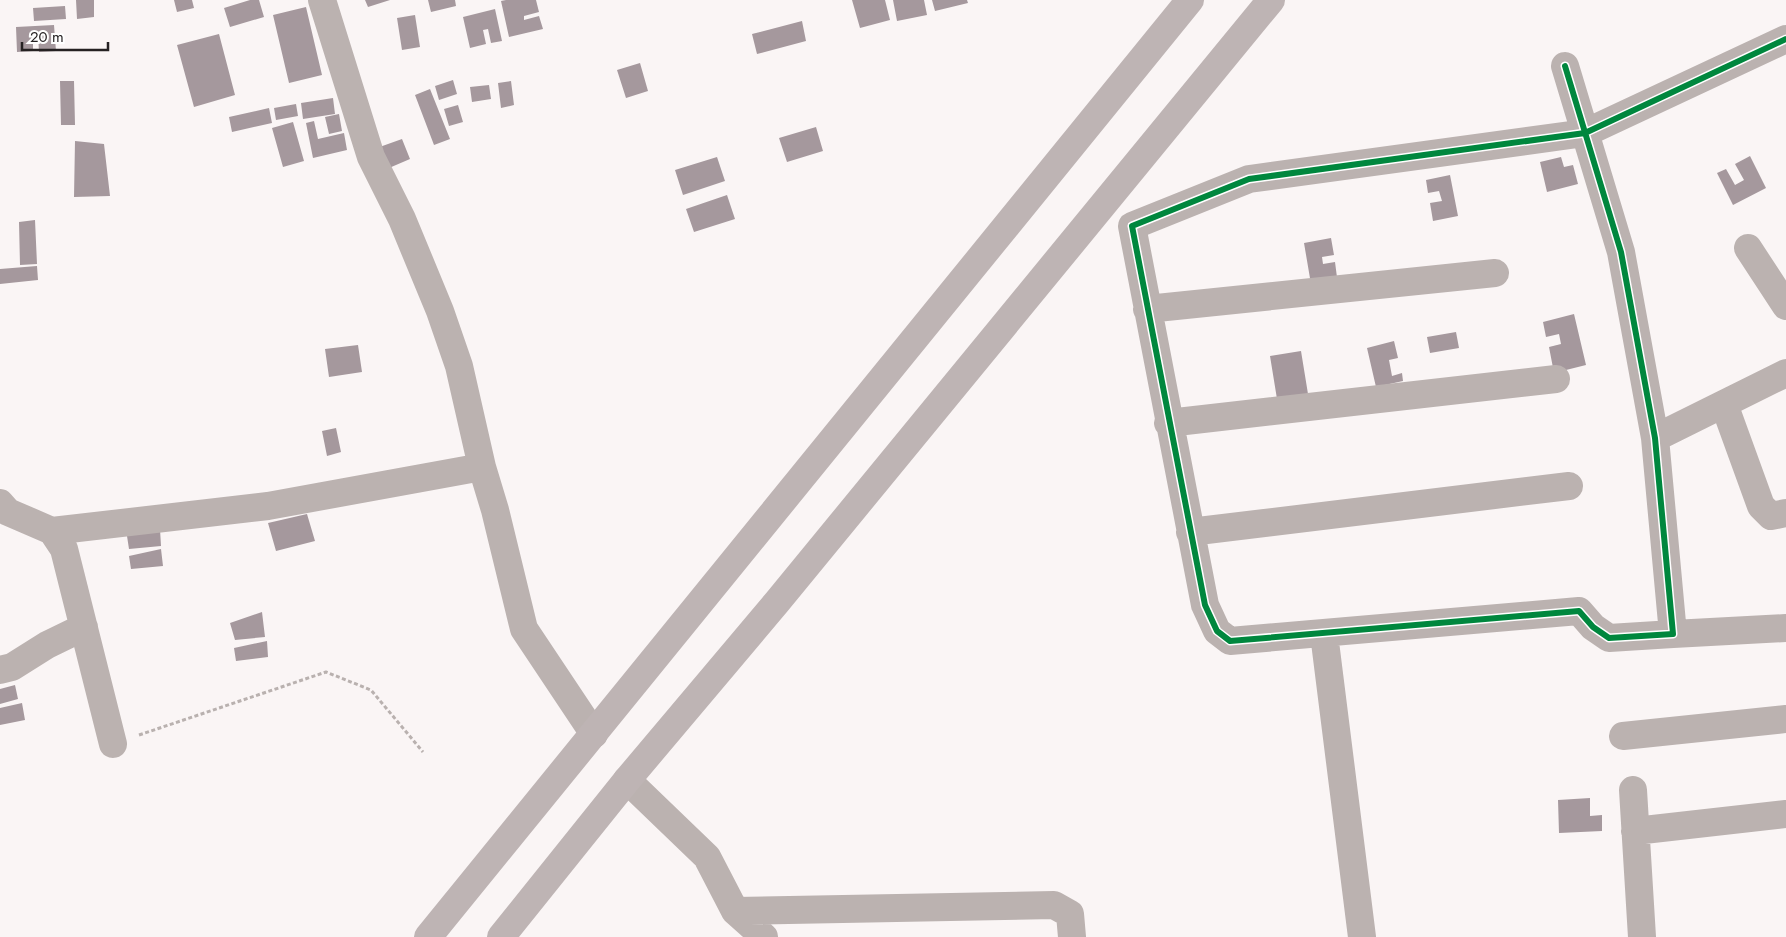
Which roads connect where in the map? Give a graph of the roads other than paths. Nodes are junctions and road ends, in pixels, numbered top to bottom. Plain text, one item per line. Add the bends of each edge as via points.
1 (322, 0) edge
2 (1190, 0) edge
3 (1270, 0) edge
4 (1786, 38) edge
5 (1564, 66) dead end
6 (1585, 133) junction
7 (1748, 248) dead end
8 (1495, 272) dead end
9 (1786, 306) edge
10 (1147, 309) junction
11 (1786, 373) edge
12 (1556, 379) dead end
13 (1724, 404) junction
14 (1168, 423) junction
15 (1655, 438) junction
16 (482, 467) junction
17 (1569, 486) dead end
18 (0, 503) edge
19 (1786, 513) edge
20 (52, 531) junction
21 (1190, 532) junction
22 (84, 627) junction
23 (1786, 628) edge
24 (1324, 634) junction
25 (1673, 634) junction
26 (0, 670) edge
27 (1786, 719) edge
28 (594, 734) junction
29 (1623, 736) dead end
30 (113, 744) road end
31 (627, 780) junction
32 (1633, 790) dead end
33 (1786, 814) edge
34 (1635, 830) junction
35 (735, 911) junction
36 (428, 937) edge
37 (501, 937) edge
38 (764, 937) edge
39 (1072, 937) edge
40 (1362, 937) edge
41 (1642, 937) edge

1 - 16 street via 371,157 402,219 459,366
2 - 28 main road
3 - 31 main road via 777,602
4 - 6 street
5 - 6 street
6 - 10 street via 1249,179 1132,226
6 - 15 street via 1621,252
7 - 9 street
8 - 10 street
10 - 14 street
11 - 13 street
12 - 14 street
13 - 15 street
13 - 19 street via 1761,506 1771,516
14 - 21 street
15 - 25 street
16 - 20 street via 268,506
16 - 28 street via 524,629
17 - 21 street
18 - 20 street via 8,512
20 - 22 street via 64,549
21 - 24 street via 1205,605 1217,632 1230,641
22 - 26 street via 47,645 12,668
22 - 30 street
23 - 25 street
24 - 25 street via 1579,611 1593,627 1609,638
24 - 40 street
27 - 29 street
28 - 36 main road
31 - 35 street via 707,857
31 - 37 main road
32 - 34 street
33 - 34 street
34 - 41 street
35 - 38 street
35 - 39 street via 1054,905 1070,914

